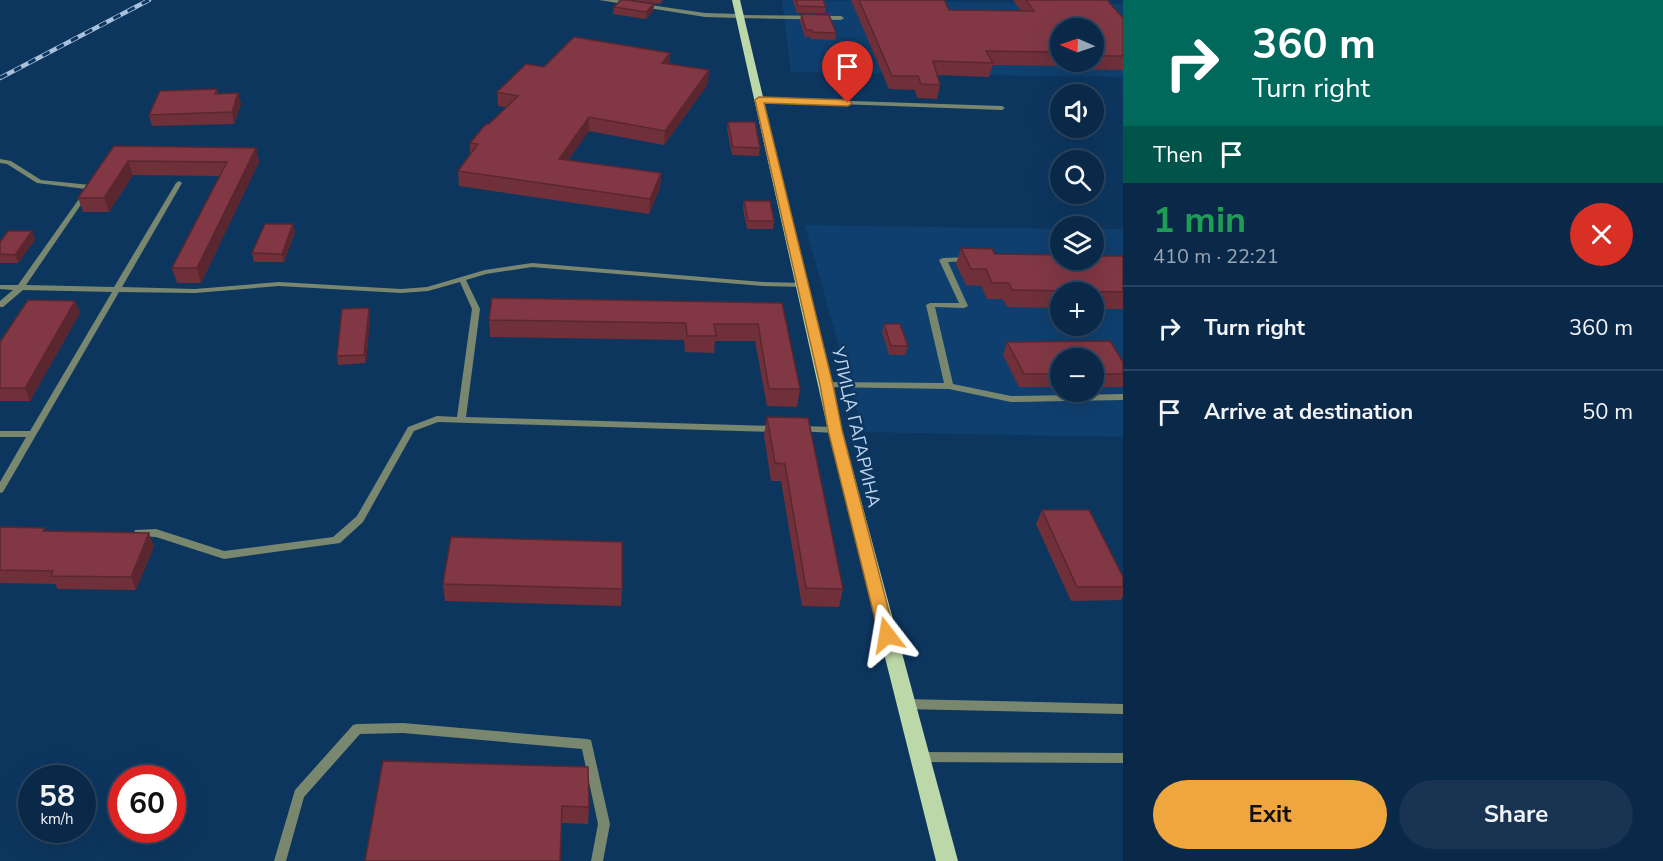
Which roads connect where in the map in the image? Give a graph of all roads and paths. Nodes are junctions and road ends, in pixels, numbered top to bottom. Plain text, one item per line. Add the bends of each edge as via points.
1 (602, 0) edge
2 (736, 0) edge
3 (739, 16) junction
4 (841, 18) dead end
5 (759, 100) junction
6 (1002, 108) dead end
7 (0, 161) edge
8 (179, 183) dead end
9 (982, 260) edge
10 (462, 279) junction
11 (802, 285) junction
12 (0, 287) edge
13 (20, 288) junction
14 (119, 289) junction
15 (0, 305) edge
16 (826, 385) junction
17 (949, 386) junction
18 (1123, 397) edge
19 (461, 420) junction
20 (835, 430) junction
21 (0, 434) edge
22 (33, 434) junction
23 (0, 490) edge
24 (133, 533) edge
25 (904, 704) junction
26 (1123, 709) edge
27 (920, 757) junction
28 (1123, 758) edge
29 (280, 861) edge
30 (597, 861) edge
31 (947, 861) edge

1 - 3 street via 696,14
2 - 3 main road, УЛИЦА ГАГАРИНА
3 - 4 lane
3 - 5 main road, УЛИЦА ГАГАРИНА
5 - 6 lane
5 - 11 main road, УЛИЦА ГАГАРИНА
7 - 13 lane via 9,162 39,182 90,187
8 - 14 lane
9 - 17 lane via 944,260 964,306 930,305
10 - 11 lane via 532,265
10 - 14 lane via 428,289 401,291 279,284 195,291
10 - 19 lane via 476,309
11 - 16 main road, УЛИЦА ГАГАРИНА
12 - 13 lane
13 - 14 lane
13 - 15 lane
14 - 22 lane
16 - 17 lane
16 - 20 main road, УЛИЦА ГАГАРИНА
17 - 18 lane via 1011,399
19 - 20 lane
19 - 24 lane via 437,419 411,429 360,519 336,540 224,555 156,533
20 - 25 main road, УЛИЦА ГАГАРИНА
21 - 22 lane
22 - 23 lane
25 - 26 lane
25 - 27 main road, УЛИЦА ГАГАРИНА
27 - 28 lane
27 - 31 main road, УЛИЦА ГАГАРИНА
29 - 30 lane via 299,794 357,729 403,728 587,744 604,824

